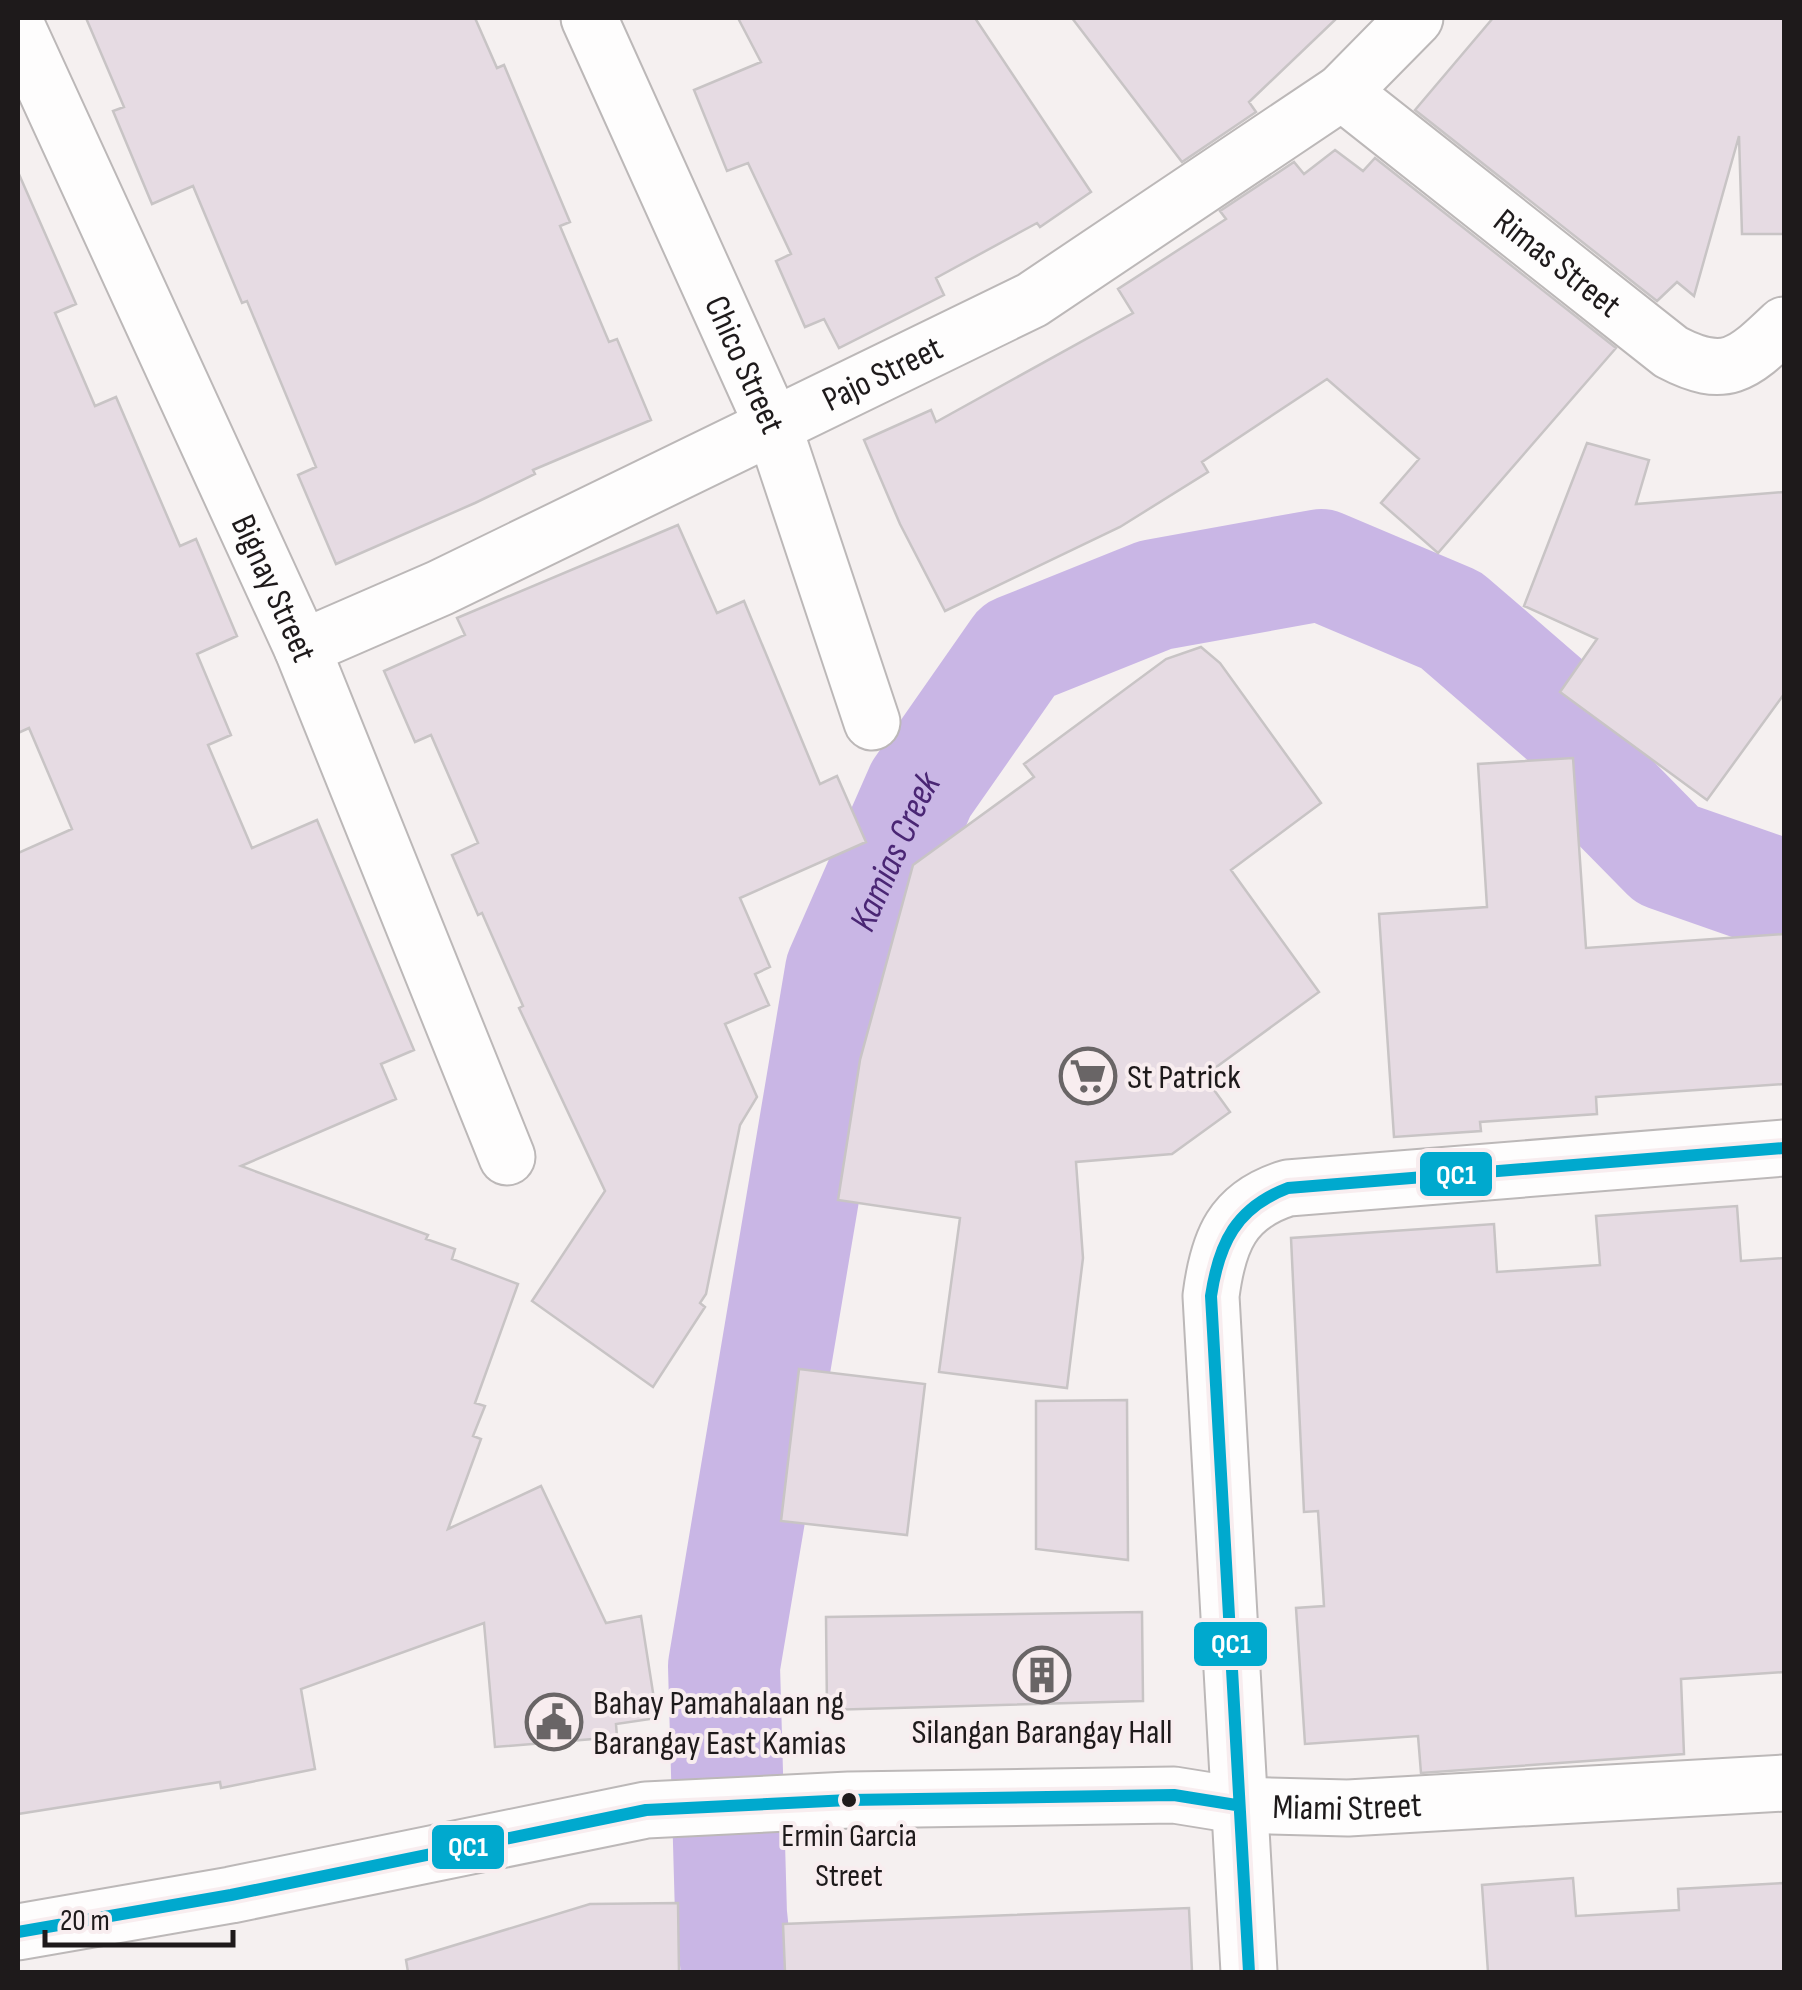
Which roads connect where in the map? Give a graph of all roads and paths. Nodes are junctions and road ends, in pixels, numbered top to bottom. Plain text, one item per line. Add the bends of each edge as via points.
1 (589, 18) edge
2 (1415, 18) edge
3 (18, 30) edge
4 (1342, 92) junction
5 (1784, 325) edge
6 (774, 428) junction
7 (302, 648) junction
8 (872, 722) dead end
9 (1784, 1148) edge
10 (507, 1158) dead end
11 (1784, 1783) edge
12 (1236, 1805) junction
13 (18, 1932) edge
14 (1249, 1972) edge

1 - 6 street, Chico Street
2 - 4 street, Pajo Street
3 - 7 street, Bignay Street
4 - 5 street, Rimas Street via 1685,359 1732,368
4 - 6 street, Pajo Street via 1032,300
6 - 7 street, Pajo Street
6 - 8 street, Chico Street
7 - 10 street, Bignay Street
9 - 12 street via 1288,1188 1258,1197 1234,1222 1216,1255 1212,1296
11 - 12 street, Miami Street via 1348,1808
12 - 13 street, Miami Street via 1174,1795 646,1810
12 - 14 street

